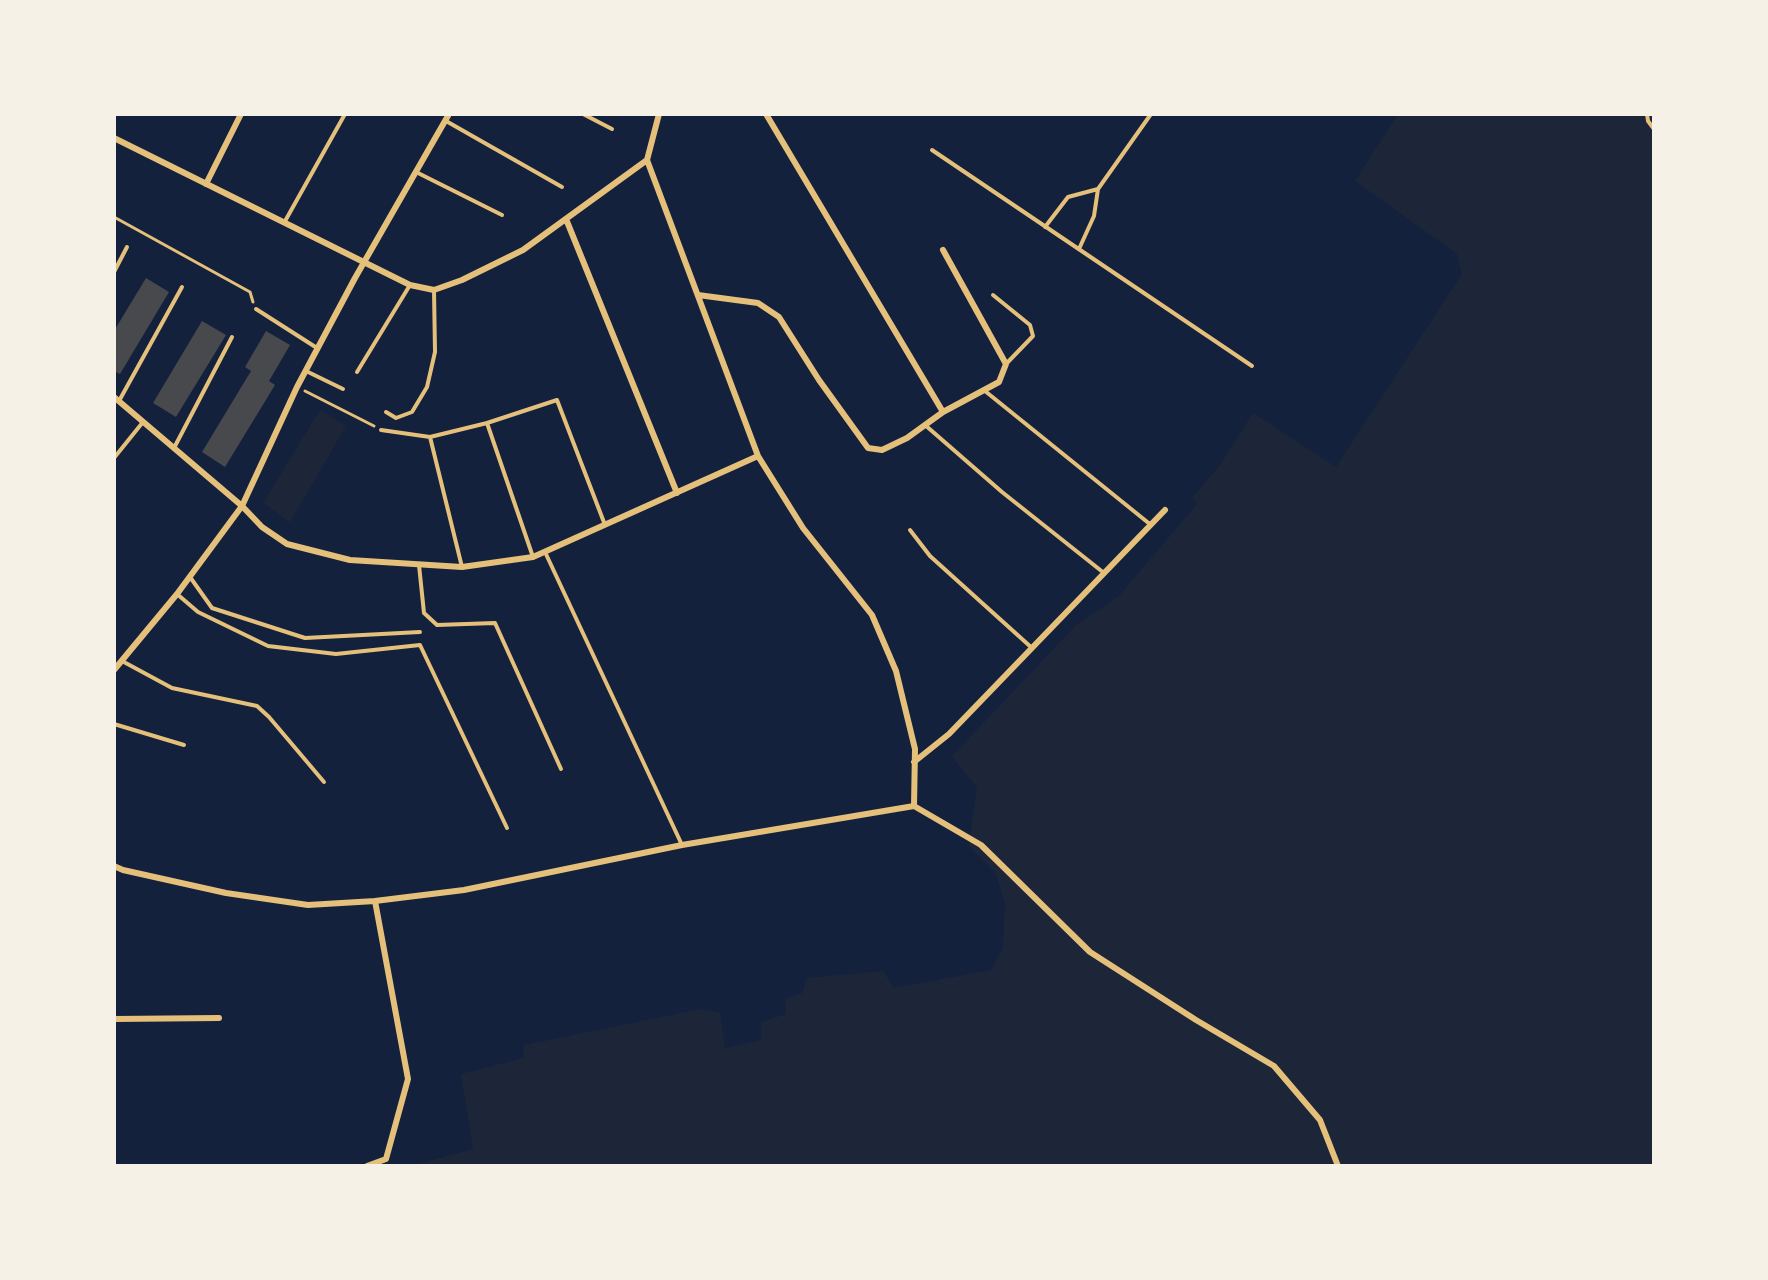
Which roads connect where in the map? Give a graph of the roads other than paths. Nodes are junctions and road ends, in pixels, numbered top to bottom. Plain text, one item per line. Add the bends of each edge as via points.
1 (241, 114) edge
2 (345, 114) edge
3 (583, 114) edge
4 (659, 114) edge
5 (766, 114) edge
6 (1151, 114) edge
7 (1647, 114) edge
8 (447, 117) edge
9 (612, 129) dead end
10 (1654, 129) edge
11 (114, 138) edge
12 (932, 150) dead end
13 (647, 160) junction
14 (416, 172) junction
15 (206, 184) junction
16 (562, 187) dead end
17 (1098, 189) junction
18 (502, 215) dead end
19 (566, 219) junction
20 (284, 223) junction
21 (1045, 226) junction
22 (127, 247) dead end
23 (1079, 249) junction
24 (943, 250) dead end
25 (363, 262) junction
26 (114, 272) edge
27 (410, 285) junction
28 (182, 287) dead end
29 (434, 290) junction
30 (698, 295) junction
31 (993, 295) dead end
32 (256, 309) road end
33 (232, 337) dead end
34 (318, 348) junction
35 (1006, 364) junction
36 (1252, 366) dead end
37 (306, 371) junction
38 (357, 372) dead end
39 (343, 389) dead end
40 (984, 390) junction
41 (116, 399) edge
42 (386, 412) dead end
43 (943, 412) junction
44 (143, 422) junction
45 (487, 423) junction
46 (924, 424) junction
47 (381, 429) road end
48 (430, 437) junction
49 (174, 448) junction
50 (758, 456) junction
51 (114, 458) edge
52 (677, 493) junction
53 (242, 506) junction
54 (1165, 510) dead end
55 (1151, 525) junction
56 (605, 526) junction
57 (910, 530) dead end
58 (545, 552) junction
59 (533, 558) junction
60 (419, 564) junction
61 (462, 567) junction
62 (1104, 573) junction
63 (190, 577) junction
64 (177, 594) junction
65 (420, 632) dead end
66 (1032, 648) junction
67 (121, 661) junction
68 (114, 670) edge
69 (114, 724) edge
70 (184, 745) dead end
71 (914, 762) junction
72 (561, 769) dead end
73 (324, 782) dead end
74 (914, 806) junction
75 (507, 828) dead end
76 (682, 845) junction
77 (114, 866) edge
78 (375, 901) junction
79 (219, 1018) dead end
80 (114, 1019) edge
81 (367, 1166) edge
82 (1338, 1166) edge

1 - 15 street
2 - 20 lane
3 - 9 lane
4 - 13 street
5 - 43 street
6 - 17 lane
7 - 10 lane
8 - 14 street
8 - 16 lane
11 - 15 street
12 - 21 lane
13 - 19 street
13 - 30 street
14 - 18 lane
14 - 25 street
15 - 20 street
17 - 21 lane via 1068,197
17 - 23 lane via 1094,216
19 - 29 street via 523,250
19 - 52 street
20 - 25 street
21 - 23 lane
22 - 26 lane
23 - 36 lane
24 - 35 street
25 - 27 street
25 - 34 street
27 - 29 street
27 - 38 lane
28 - 41 lane
29 - 42 lane via 435,352 427,387 412,412 396,418
30 - 46 street via 758,303 779,317 868,448 882,450
30 - 50 street
31 - 35 lane via 1030,325 1033,336
32 - 34 lane
33 - 49 lane
34 - 37 street
35 - 40 street via 999,382
37 - 39 lane
37 - 53 street
40 - 43 street
40 - 55 lane
41 - 44 street
43 - 46 street
44 - 49 street
44 - 51 lane
45 - 48 lane
45 - 56 lane via 557,400
45 - 59 lane
46 - 62 lane
47 - 48 lane
48 - 61 lane
49 - 53 street
50 - 52 street
50 - 71 street via 803,528 872,615 896,672 915,749
52 - 56 street
53 - 60 street via 262,527 287,544 350,560
53 - 63 street
54 - 55 street
55 - 62 street
56 - 58 street
57 - 66 lane via 930,556
58 - 59 street
58 - 76 lane
59 - 61 street
60 - 61 street
60 - 72 lane via 424,613 437,625 495,623
62 - 66 street
63 - 64 street
63 - 65 lane via 212,608 305,638
64 - 67 street
64 - 75 lane via 198,612 268,646 336,654 420,645
66 - 71 street via 949,734
67 - 68 street
67 - 73 lane via 172,688 257,706
69 - 70 lane
71 - 74 street
74 - 76 street
74 - 82 street via 981,845 1090,952 1274,1066 1320,1120
76 - 78 street via 464,890
77 - 78 street via 226,893 308,904
78 - 81 street via 408,1079 386,1159
79 - 80 street

